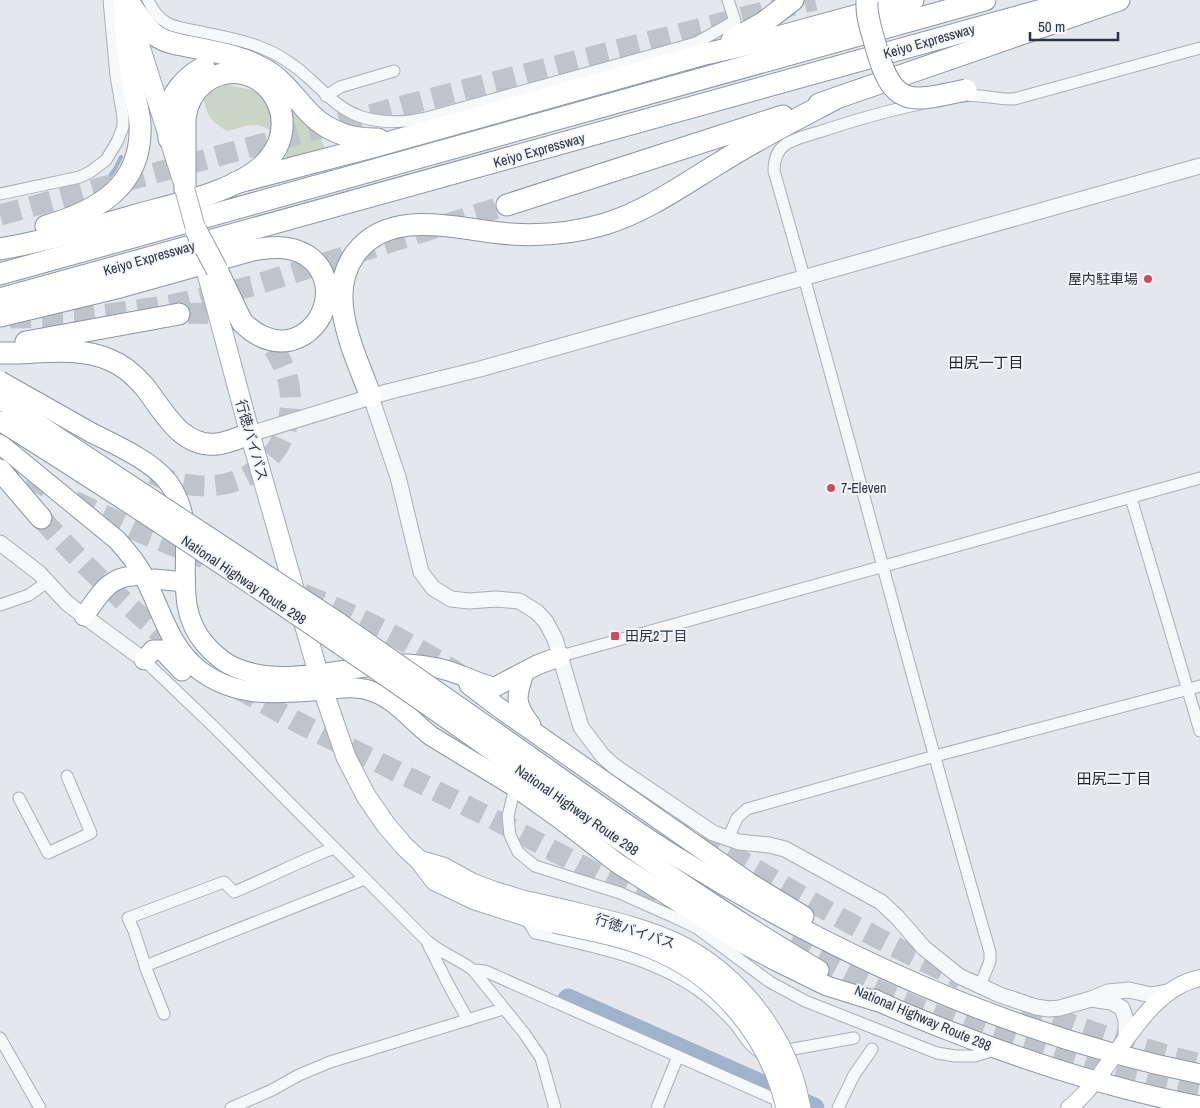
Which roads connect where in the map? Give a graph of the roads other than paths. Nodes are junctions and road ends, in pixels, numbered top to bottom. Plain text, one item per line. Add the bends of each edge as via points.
1 (109, 0) edge
2 (126, 0) edge
3 (148, 0) edge
4 (728, 0) edge
5 (793, 0) edge
6 (912, 0) edge
7 (985, 0) edge
8 (1078, 0) edge
9 (1119, 0) edge
10 (867, 1) edge
11 (1200, 48) edge
12 (706, 54) junction
13 (242, 60) junction
14 (394, 71) dead end
15 (966, 90) dead end
16 (326, 96) junction
17 (833, 100) junction
18 (431, 131) junction
19 (169, 139) junction
20 (1200, 166) edge
21 (235, 183) junction
22 (185, 190) junction
23 (0, 194) edge
24 (507, 205) tunnel mouth
25 (196, 230) joint
26 (0, 240) edge
27 (0, 249) edge
28 (212, 271) junction
29 (0, 274) edge
30 (805, 276) junction
31 (0, 299) edge
32 (179, 314) tunnel mouth
33 (0, 316) edge
34 (0, 347) edge
35 (0, 353) edge
36 (0, 381) edge
37 (371, 397) junction
38 (0, 399) edge
39 (0, 420) edge
40 (250, 434) junction
41 (0, 444) edge
42 (0, 470) edge
43 (1200, 478) edge
44 (1131, 498) junction
45 (40, 518) tunnel mouth
46 (0, 543) edge
47 (882, 566) junction
48 (132, 576) dead end
49 (154, 579) dead end
50 (47, 582) junction
51 (185, 582) junction
52 (0, 605) edge
53 (84, 616) junction
54 (561, 656) junction
55 (144, 660) junction
56 (442, 669) junction
57 (524, 673) junction
58 (320, 681) junction
59 (1200, 686) edge
60 (1188, 689) junction
61 (289, 692) junction
62 (498, 707) junction
63 (1200, 731) edge
64 (539, 736) junction
65 (489, 738) junction
66 (446, 745) junction
67 (935, 756) junction
68 (67, 776) dead end
69 (515, 787) junction
70 (19, 798) dead end
71 (728, 839) junction
72 (334, 848) junction
73 (419, 860) junction
74 (365, 879) junction
75 (556, 915) junction
76 (525, 916) junction
77 (427, 942) junction
78 (145, 966) junction
79 (473, 970) junction
80 (1200, 978) edge
81 (980, 986) junction
82 (1167, 992) junction
83 (946, 996) junction
84 (1091, 999) junction
85 (885, 1004) junction
86 (503, 1009) junction
87 (164, 1014) dead end
88 (468, 1020) junction
89 (0, 1038) edge
90 (854, 1038) dead end
91 (1121, 1046) junction
92 (872, 1049) dead end
93 (996, 1049) junction
94 (773, 1053) junction
95 (678, 1056) junction
96 (1200, 1074) edge
97 (1094, 1081) junction
98 (1200, 1106) edge
99 (40, 1108) edge
100 (231, 1108) edge
101 (556, 1108) edge
102 (657, 1108) edge
103 (778, 1108) edge
104 (786, 1108) edge
105 (793, 1108) edge
106 (802, 1108) edge
107 (838, 1108) edge
108 (1069, 1108) edge

1 - 23 street via 123,117 117,142 106,160 80,177
2 - 13 highway via 149,29 163,40
2 - 19 main road
2 - 26 highway via 124,16 140,125 138,151 128,176 110,197 82,214
3 - 16 street via 167,23 272,52 298,69
4 - 16 street via 735,21 696,43 426,118 392,123 370,120 346,110
5 - 12 highway via 763,23
6 - 12 highway
7 - 29 highway, Keiyo Expressway
8 - 31 highway, Keiyo Expressway
9 - 17 highway
10 - 15 highway, bridge via 880,61 896,90 921,99
11 - 30 street via 1014,99 962,95 906,107 785,144 776,156 774,171
12 - 18 highway
13 - 18 highway via 273,74 315,119 348,137 382,139
13 - 19 highway via 214,62 181,84 170,104
14 - 16 street via 340,87
17 - 24 highway
17 - 37 highway via 748,146 665,197 604,224 526,235 414,224 390,228 369,239 348,266 342,300 346,325
18 - 21 highway
19 - 22 main road
20 - 30 street
21 - 22 highway via 269,159 280,141 283,122 279,104 267,86 233,73 208,80 190,99 185,118
21 - 27 highway via 207,195
22 - 25 main road, bridge
25 - 28 highway, bridge
28 - 33 highway via 242,322 266,339 285,341 302,335 315,326 323,312 326,285 316,265 296,251 272,247
28 - 40 main road, 行徳バイパス
30 - 37 street
30 - 47 street
32 - 34 highway
35 - 40 highway via 57,351 98,356 121,365 143,385 168,421 184,435 217,444
36 - 51 main road, bridge via 135,456 166,480 180,504 185,525
37 - 40 street
37 - 54 street via 398,477 416,558 426,580 451,599 519,602 537,612 546,622
38 - 65 main road, National Highway Route 298, bridge via 323,612
39 - 65 main road, National Highway Route 298, bridge via 382,673
40 - 58 main road, 行徳バイパス
41 - 61 main road via 132,556 174,640 199,670 240,690
42 - 45 highway
43 - 44 street
44 - 47 street
44 - 60 street
46 - 50 street
47 - 54 street
47 - 67 street
48 - 53 main road via 109,584
49 - 51 main road
50 - 52 street via 29,596
50 - 53 street
51 - 58 main road via 187,611 195,630 214,653 252,673
53 - 55 street
54 - 57 main road
54 - 71 street via 581,727 602,755 696,824
55 - 61 main road via 153,650 162,650 188,677 231,700 259,700
55 - 72 street
56 - 57 main road via 495,687
56 - 58 main road via 407,664
56 - 62 main road
57 - 62 main road
57 - 64 main road via 517,704
58 - 61 main road
58 - 66 main road via 370,690 383,696
58 - 73 main road, 行徳バイパス via 346,757 366,796 386,825
59 - 60 street
60 - 63 street
60 - 67 street
62 - 64 main road
62 - 66 main road via 470,744
64 - 83 main road via 750,883
65 - 83 main road, National Highway Route 298 via 740,895 843,950
65 - 85 main road, National Highway Route 298 via 657,866 739,921 820,970
66 - 69 main road
67 - 71 street via 747,809 737,818
67 - 81 street via 990,952 990,961
68 - 70 street via 91,832 83,837 48,853
69 - 85 main road via 617,863 744,944 827,986
69 - 93 street via 508,816 510,835 518,852 535,866 620,893 697,928 770,982 804,1001 937,1053 975,1056
71 - 81 street via 785,849 881,902 936,959
72 - 74 street
72 - 78 street via 234,892 224,882 128,918
73 - 75 main road, 行徳バイパス
73 - 76 main road, 行徳バイパス via 435,881 475,900
74 - 77 street
74 - 78 street
75 - 76 main road, 行徳バイパス
75 - 104 main road, 行徳バイパス, bridge via 646,946 686,965 723,994 751,1028 778,1081
75 - 106 main road, 行徳バイパス, bridge via 627,926 664,938 692,952 723,974 750,1001 768,1026 791,1071
76 - 94 street via 535,933 655,965 706,996 726,1014 751,1046 762,1053
77 - 79 street
77 - 88 street
78 - 87 street
79 - 86 street
79 - 95 street via 485,971
80 - 82 main road via 1184,982
81 - 84 street via 1049,1009
82 - 84 street via 1152,995 1129,990 1108,992
82 - 91 main road
83 - 91 main road, National Highway Route 298 via 1034,1029
84 - 91 street via 1111,1002 1122,1008 1126,1020
85 - 93 main road, National Highway Route 298
86 - 88 street
86 - 101 street via 540,1058
88 - 100 street via 330,1062
89 - 99 street
90 - 94 street
91 - 96 main road, National Highway Route 298
91 - 97 main road
92 - 107 street via 854,1075
93 - 97 main road, National Highway Route 298
94 - 105 street
95 - 102 street
95 - 103 street via 777,1100
97 - 98 main road, National Highway Route 298
97 - 108 main road

